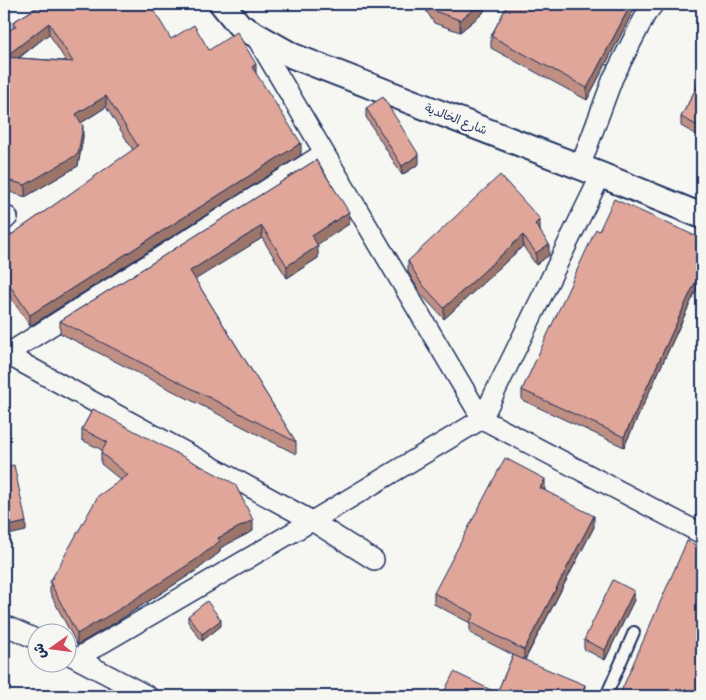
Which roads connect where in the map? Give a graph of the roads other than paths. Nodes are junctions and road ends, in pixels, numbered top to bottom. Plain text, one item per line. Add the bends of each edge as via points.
1 (222, 4) edge
2 (654, 4) edge
3 (254, 34) junction
4 (324, 153) junction
5 (591, 171) junction
6 (702, 216) edge
7 (5, 354) edge
8 (482, 418) junction
9 (312, 521) junction
10 (702, 534) edge
11 (374, 560) dead end
12 (4, 625) edge
13 (634, 632) dead end
14 (28, 636) edge
15 (78, 653) edge
16 (78, 659) edge
17 (148, 696) edge
18 (606, 696) edge

1 - 3 street, شارع الخالدية via 240,26
2 - 5 street via 612,78
3 - 4 street
3 - 5 street, شارع الخالدية via 293,56
4 - 7 street
4 - 8 street
5 - 6 street, شارع الخالدية
5 - 8 street
7 - 9 street
8 - 9 street
8 - 10 street
9 - 11 street
9 - 15 street
12 - 14 street
13 - 18 lane
16 - 17 street

